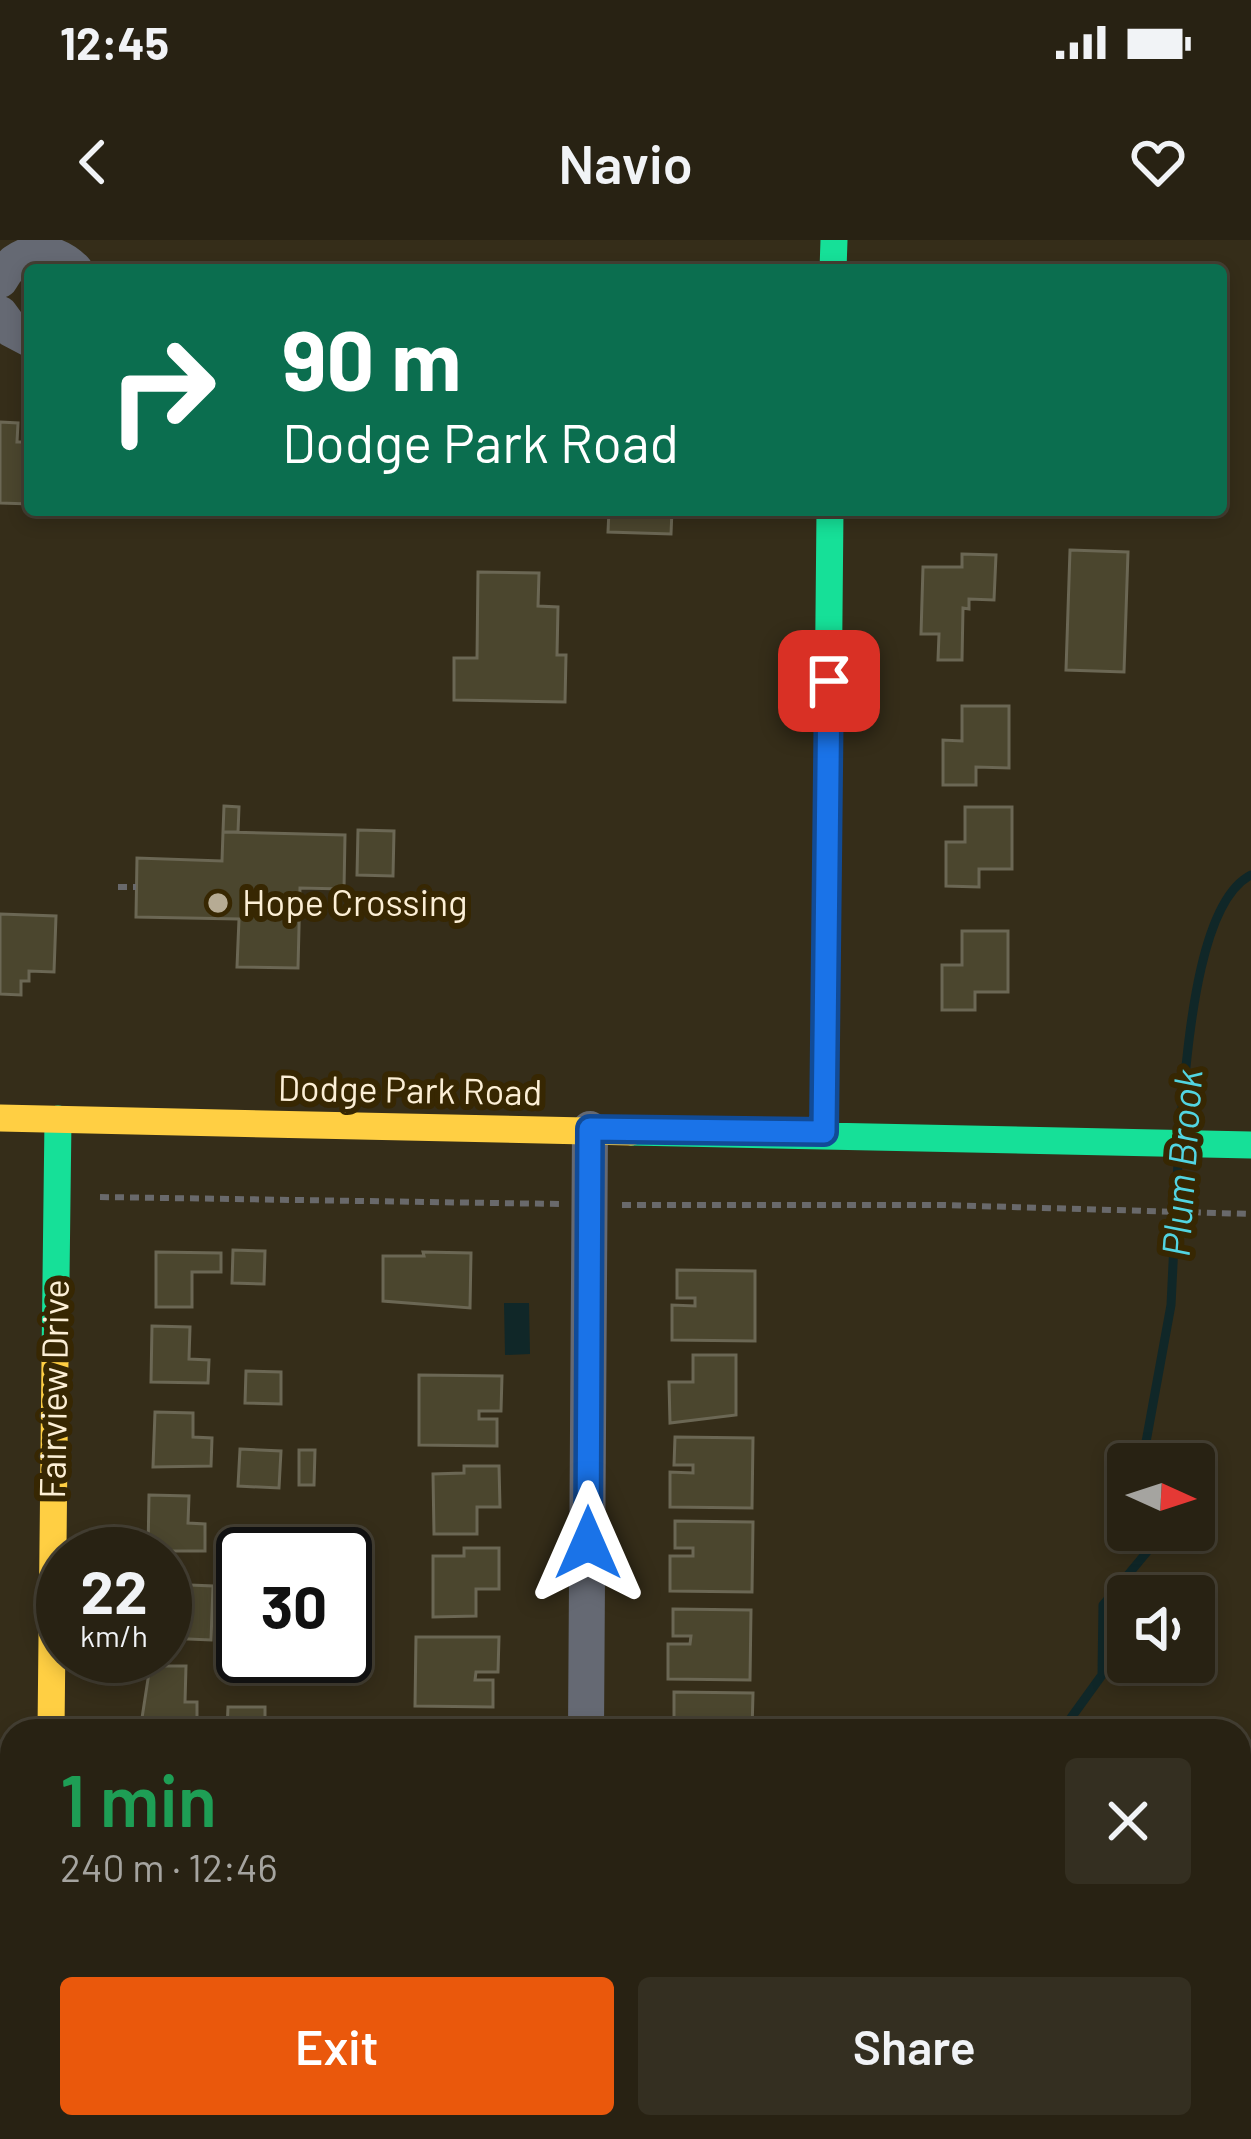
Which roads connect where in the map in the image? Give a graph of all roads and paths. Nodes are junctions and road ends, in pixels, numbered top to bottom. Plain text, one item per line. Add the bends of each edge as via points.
1 (66, 264) edge
2 (0, 280) edge
3 (0, 314) edge
4 (24, 336) edge
5 (830, 516) edge
6 (118, 887) dead end
7 (136, 887) dead end
8 (0, 1118) edge
9 (58, 1119) junction
10 (590, 1129) junction
11 (824, 1132) junction
12 (1251, 1145) edge
13 (79, 1196) dead end
14 (569, 1204) dead end
15 (609, 1204) dead end
16 (1251, 1214) edge
17 (50, 1719) edge
18 (586, 1719) edge

1 - 2 street via 38,253 11,263
3 - 4 street
5 - 11 street
6 - 7 path
8 - 9 street, Dodge Park Road
9 - 10 street, Dodge Park Road
9 - 17 street, Fairview Drive
10 - 11 street, Dodge Park Road
10 - 18 street
11 - 12 street, Dodge Park Road
13 - 14 path
15 - 16 path

